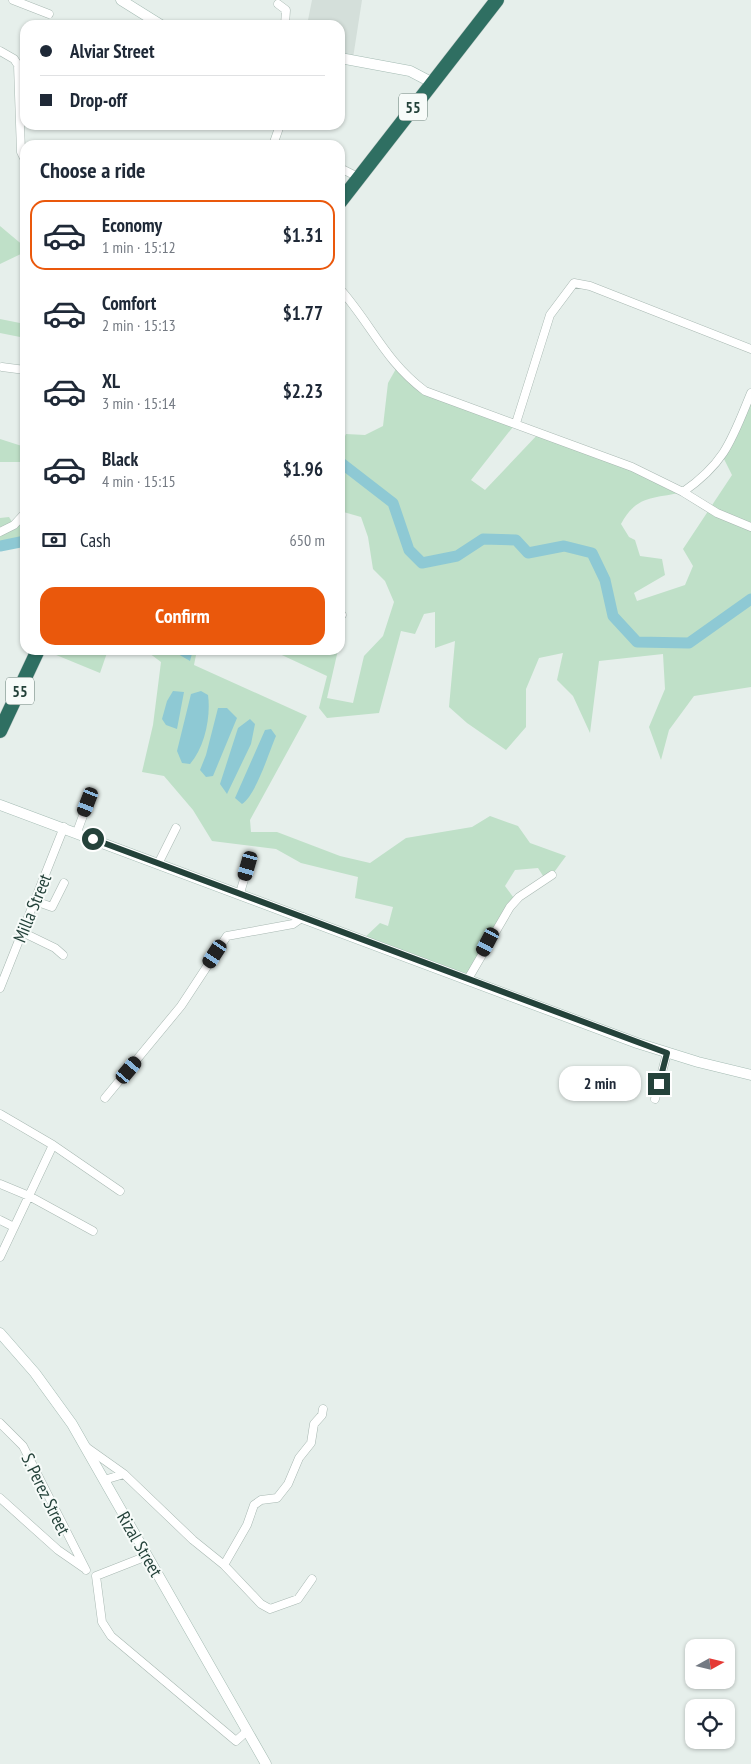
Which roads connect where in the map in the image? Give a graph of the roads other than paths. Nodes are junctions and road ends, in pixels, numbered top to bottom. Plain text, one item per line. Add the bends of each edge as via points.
1 (13, 0) edge
2 (121, 0) edge
3 (497, 0) edge
4 (278, 4) dead end
5 (49, 14) dead end
6 (153, 20) edge
7 (285, 20) edge
8 (0, 51) edge
9 (345, 59) edge
10 (20, 65) edge
11 (433, 83) junction
12 (345, 170) edge
13 (358, 177) junction
14 (345, 195) edge
15 (345, 296) edge
16 (751, 350) edge
17 (2, 367) dead end
18 (20, 369) edge
19 (751, 393) edge
20 (516, 423) junction
21 (683, 492) junction
22 (20, 518) edge
23 (751, 527) edge
24 (0, 532) edge
25 (36, 655) edge
26 (0, 731) edge
27 (88, 802) dead end
28 (0, 805) edge
29 (64, 828) junction
30 (176, 828) dead end
31 (77, 832) junction
32 (158, 864) junction
33 (248, 866) dead end
34 (552, 874) dead end
35 (64, 883) dead end
36 (240, 893) junction
37 (35, 901) junction
38 (303, 917) junction
39 (22, 932) junction
40 (62, 956) dead end
41 (468, 979) junction
42 (0, 988) edge
43 (667, 1053) junction
44 (751, 1075) edge
45 (106, 1098) dead end
46 (655, 1099) dead end
47 (0, 1114) edge
48 (52, 1145) junction
49 (0, 1184) edge
50 (120, 1190) dead end
51 (29, 1196) junction
52 (0, 1220) edge
53 (14, 1227) junction
54 (93, 1231) dead end
55 (0, 1257) edge
56 (0, 1333) edge
57 (322, 1409) dead end
58 (0, 1422) edge
59 (85, 1446) junction
60 (124, 1474) junction
61 (104, 1480) junction
62 (0, 1498) edge
63 (147, 1556) junction
64 (224, 1565) junction
65 (86, 1570) junction
66 (96, 1576) junction
67 (312, 1579) dead end
68 (246, 1732) junction
69 (266, 1764) edge

1 - 5 street
2 - 6 street
3 - 11 highway, 55
4 - 7 street via 286,10
8 - 10 street
9 - 11 street via 410,71
11 - 13 highway, 55
12 - 13 street
13 - 14 highway, 55
15 - 20 street via 406,377 425,391
16 - 20 street via 590,286 574,283 550,315
17 - 18 street
19 - 21 street via 723,457
20 - 21 street via 632,467
21 - 23 street via 717,513
22 - 24 street
25 - 26 highway, 55
27 - 31 street
28 - 29 street
29 - 31 street
29 - 37 street, Milla Street
30 - 32 street
31 - 32 street
32 - 36 street
33 - 36 street
34 - 41 street via 510,907
35 - 37 street via 52,907
36 - 38 street
37 - 39 street, Milla Street
38 - 41 street
38 - 45 street via 293,924 227,936 180,1006
39 - 40 street via 55,948
39 - 42 street, Milla Street
41 - 43 street
43 - 44 street
43 - 46 street
47 - 48 street
48 - 50 street
48 - 51 street
49 - 51 street
51 - 53 street
51 - 54 street
52 - 53 street
53 - 55 street
56 - 59 street, Rizal Street via 35,1373
57 - 64 street via 314,1424 311,1443 288,1484 277,1498 261,1500 254,1505 248,1525
58 - 65 street, S. Perez Street via 23,1446
59 - 60 street
59 - 61 street, Rizal Street
60 - 61 street
60 - 64 street
61 - 63 street, Rizal Street
62 - 65 street via 58,1550
63 - 66 street
63 - 68 street, Rizal Street
64 - 67 street via 261,1604 270,1609 298,1599
65 - 66 street
66 - 68 street via 102,1622 111,1636 236,1741
68 - 69 street, Rizal Street

